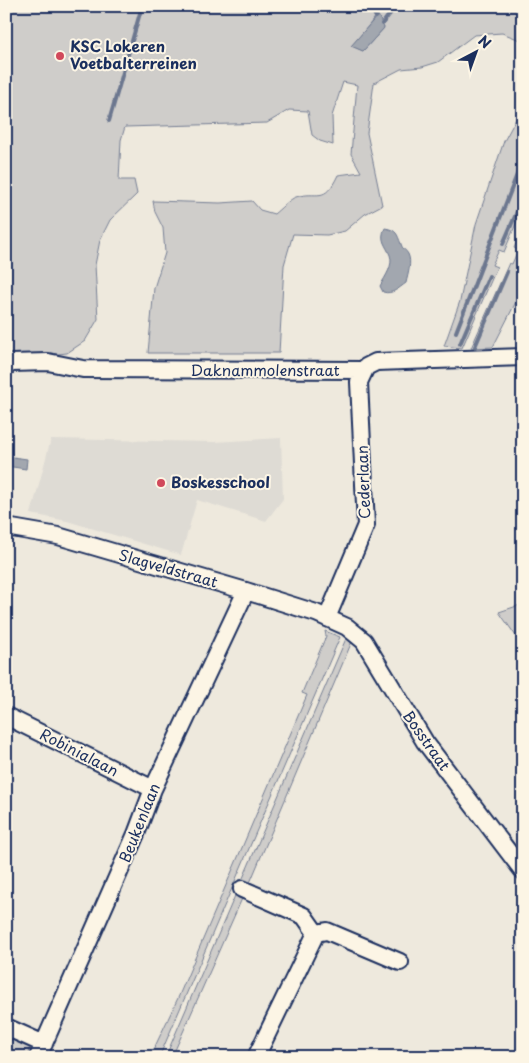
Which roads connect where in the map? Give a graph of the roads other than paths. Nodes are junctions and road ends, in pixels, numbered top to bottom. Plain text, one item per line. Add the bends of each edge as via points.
1 (523, 357) edge
2 (6, 366) edge
3 (363, 370) junction
4 (6, 527) edge
5 (246, 591) junction
6 (327, 618) junction
7 (6, 716) edge
8 (153, 789) junction
9 (523, 871) edge
10 (242, 889) dead end
11 (316, 933) junction
12 (400, 962) dead end
13 (6, 1026) edge
14 (41, 1051) edge
15 (256, 1057) edge

1 - 3 street, Daknammolenstraat via 376,362
2 - 3 street, Daknammolenstraat via 48,362 92,369
3 - 6 street, Cederlaan via 359,382 366,525
4 - 5 street, Slagveldstraat via 58,536
5 - 6 street, Slagveldstraat
5 - 8 street, Beukenlaan
6 - 9 street, Bosstraat via 347,627 364,641 425,742
7 - 8 street, Robinialaan
8 - 14 street, Beukenlaan
10 - 11 street via 306,917
11 - 12 street via 327,931
11 - 15 street
13 - 14 street

